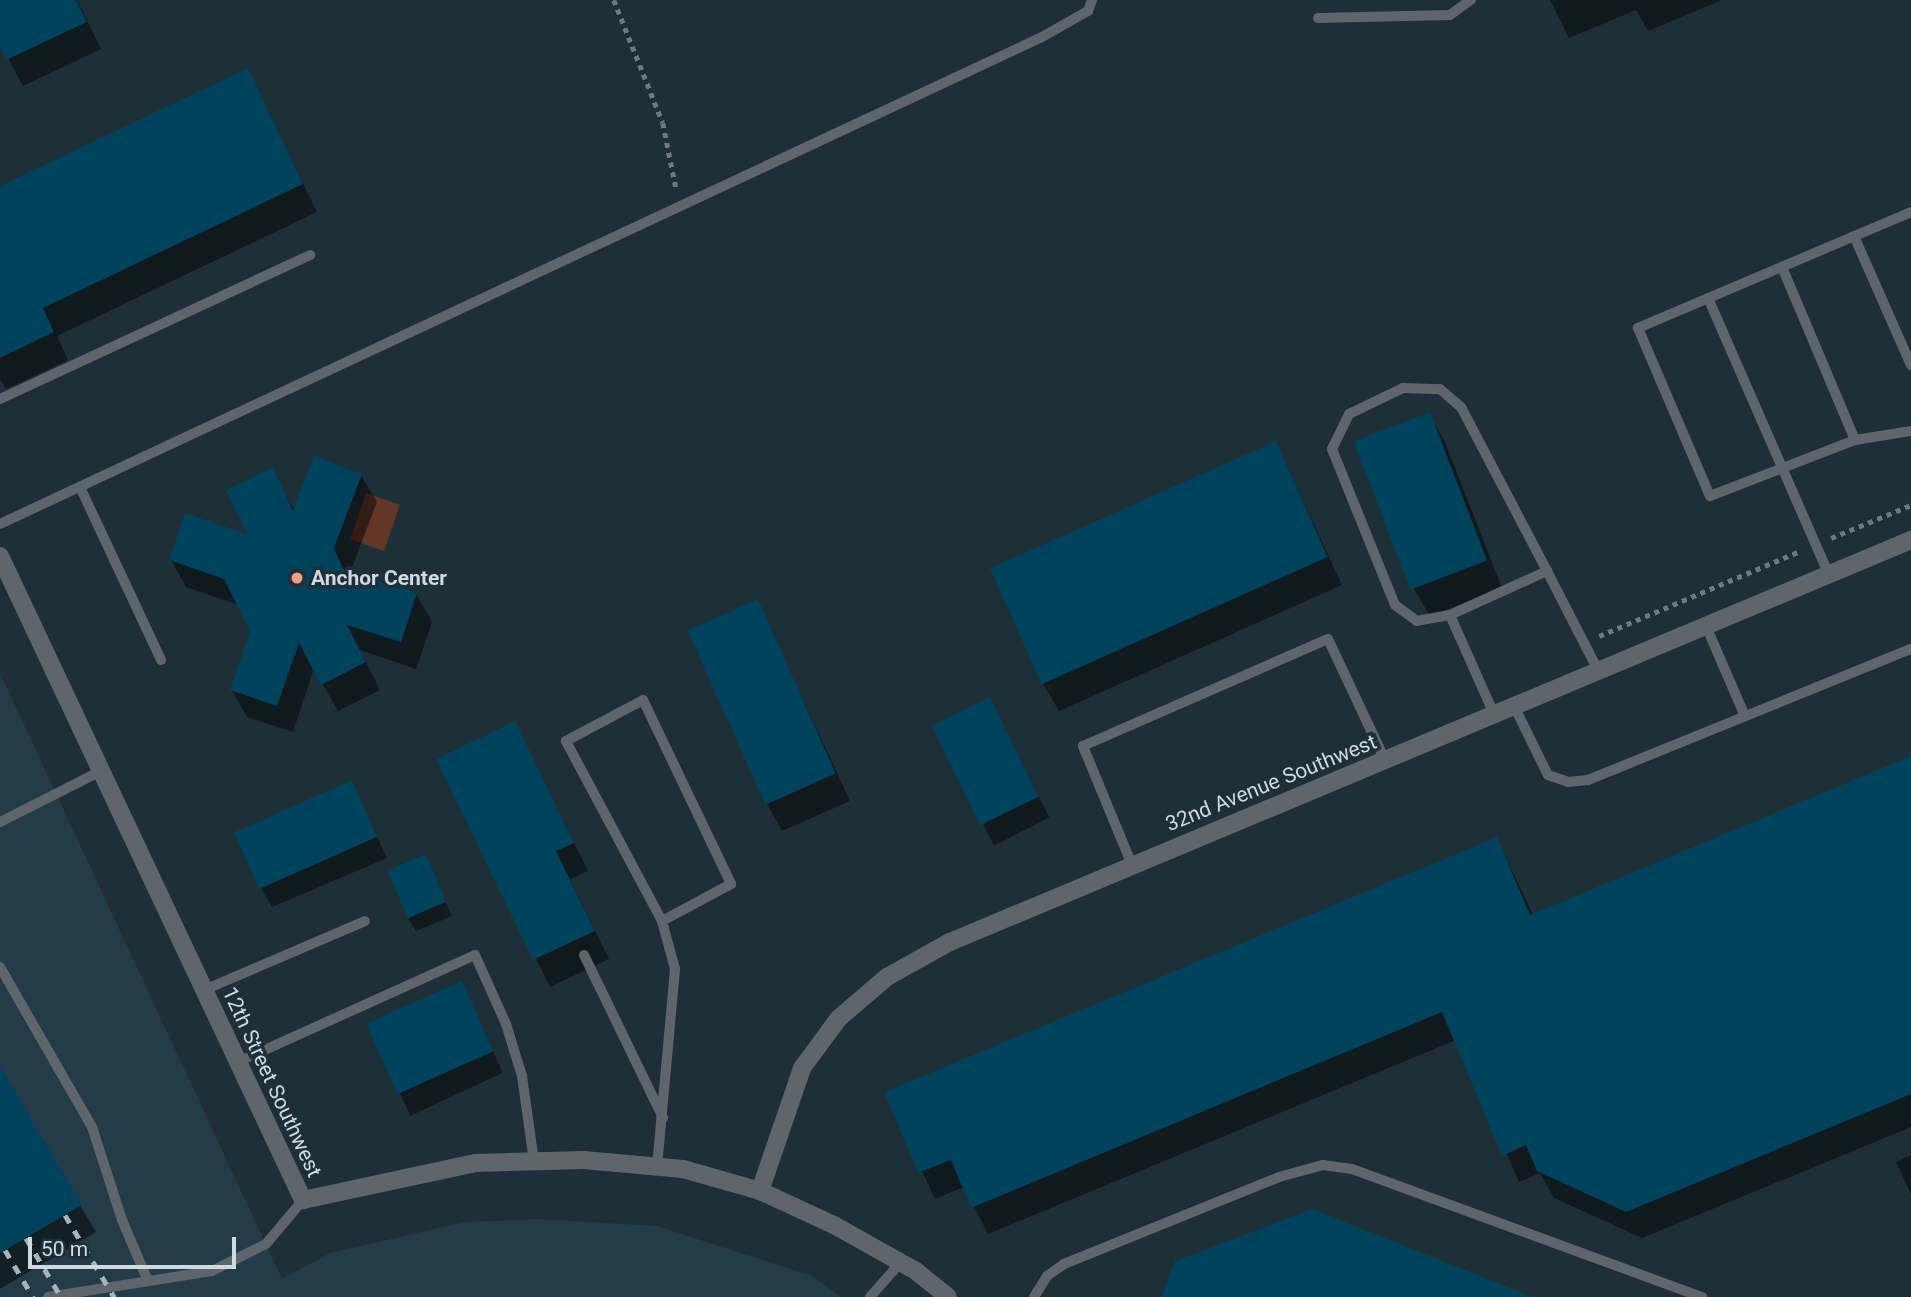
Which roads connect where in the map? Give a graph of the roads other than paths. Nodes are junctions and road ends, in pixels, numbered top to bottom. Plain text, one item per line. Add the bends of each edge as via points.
1 (1092, 0) edge
2 (1471, 0) edge
3 (1318, 18) dead end
4 (1911, 212) edge
5 (1854, 236) junction
6 (310, 255) dead end
7 (1782, 267) junction
8 (1708, 298) junction
9 (1911, 365) edge
10 (0, 399) edge
11 (1911, 431) edge
12 (1855, 440) junction
13 (1782, 468) junction
14 (80, 487) junction
15 (0, 524) edge
16 (1911, 540) edge
17 (0, 556) edge
18 (1547, 571) junction
19 (1829, 575) junction
20 (1450, 615) junction
21 (1706, 626) junction
22 (1911, 649) edge
23 (161, 660) dead end
24 (1598, 671) junction
25 (1514, 706) junction
26 (1494, 714) junction
27 (1745, 716) junction
28 (1385, 760) junction
29 (101, 771) junction
30 (0, 822) edge
31 (1132, 865) junction
32 (365, 921) dead end
33 (662, 921) junction
34 (584, 954) dead end
35 (0, 967) edge
36 (204, 990) junction
37 (238, 1062) junction
38 (663, 1118) junction
39 (534, 1161) junction
40 (657, 1167) junction
41 (760, 1191) junction
42 (303, 1200) junction
43 (901, 1262) junction
44 (148, 1281) junction
45 (48, 1297) edge
46 (870, 1297) edge
47 (948, 1297) edge
48 (1034, 1297) edge
49 (1702, 1297) edge

1 - 14 lane via 1088,11 1042,37
2 - 3 lane via 1450,15
4 - 5 lane
5 - 7 lane
5 - 9 lane
6 - 10 lane
7 - 8 lane
7 - 12 lane
8 - 13 lane
8 - 13 lane via 1638,328 1710,496
11 - 12 lane
12 - 13 lane
13 - 19 lane
14 - 15 lane
14 - 23 lane
16 - 19 street, 32nd Avenue Southwest
17 - 29 street, 12th Street Southwest
18 - 20 lane
18 - 20 lane via 1461,407 1440,389 1403,388 1349,414 1332,449 1395,605 1417,621
18 - 24 lane
19 - 21 street, 32nd Avenue Southwest
20 - 26 lane
21 - 24 street, 32nd Avenue Southwest
21 - 27 lane
22 - 27 lane
24 - 25 street, 32nd Avenue Southwest
25 - 26 street, 32nd Avenue Southwest
25 - 27 lane via 1548,775 1568,782 1588,780
26 - 28 street, 32nd Avenue Southwest
28 - 31 street, 32nd Avenue Southwest
28 - 31 lane via 1328,639 1083,746
29 - 30 lane
29 - 36 street, 12th Street Southwest
31 - 41 street, 32nd Avenue Southwest via 950,943 887,977 839,1018 802,1068
32 - 36 lane
33 - 33 lane via 566,740 643,700 731,884
33 - 38 lane via 675,969
34 - 38 lane
35 - 44 lane via 92,1127 122,1220
36 - 37 street, 12th Street Southwest
37 - 39 lane via 475,954 506,1024 522,1076
37 - 42 street, 12th Street Southwest
38 - 40 lane
39 - 40 street, 12th Street Southwest
39 - 42 street, 12th Street Southwest via 476,1163
40 - 41 street, 12th Street Southwest via 683,1169
41 - 43 street, 12th Street Southwest
42 - 44 lane via 266,1244 212,1271
43 - 46 lane
43 - 47 street, 12th Street Southwest
44 - 45 lane
48 - 49 lane via 1047,1276 1064,1264 1279,1177 1323,1165 1352,1169

